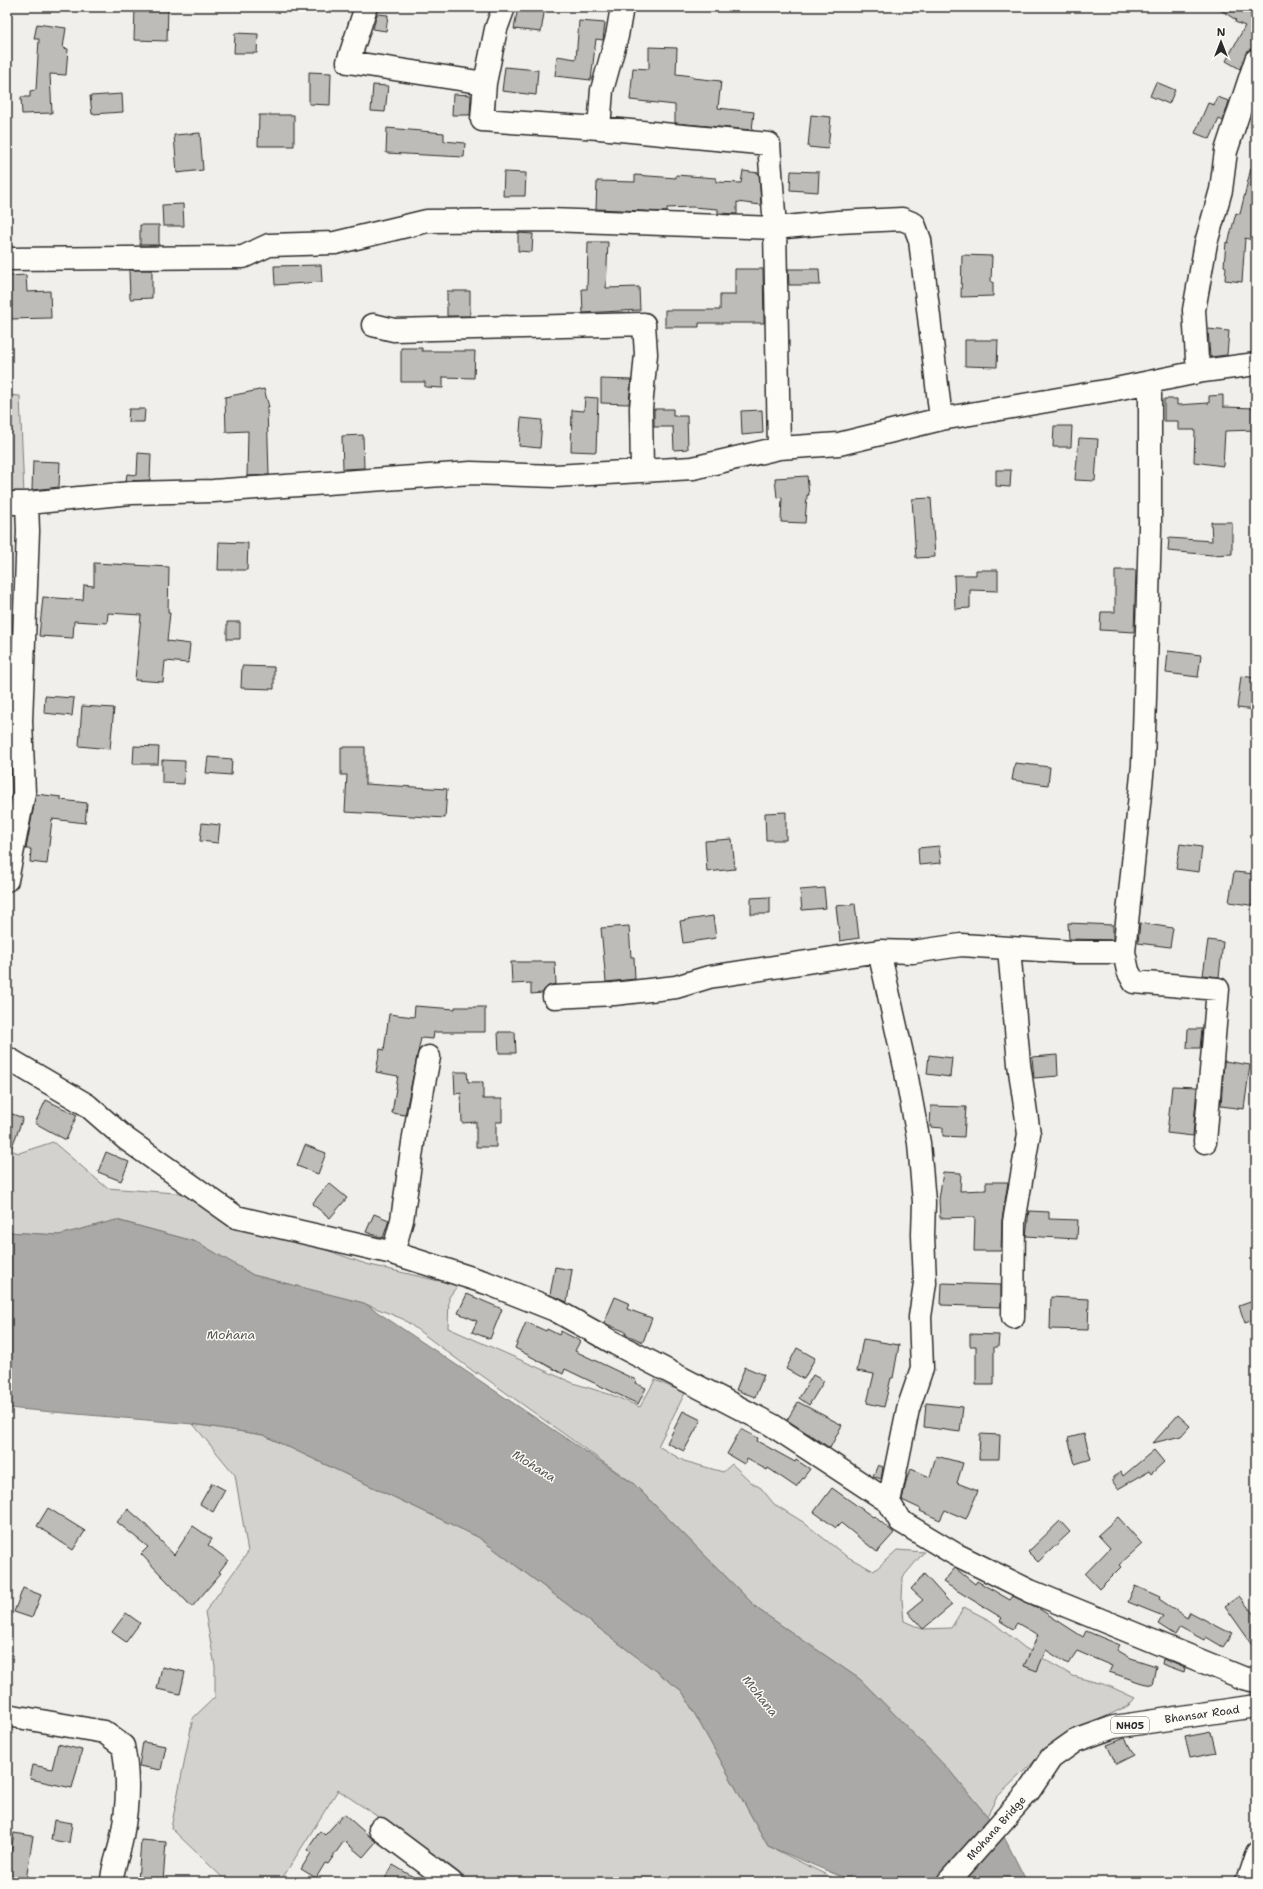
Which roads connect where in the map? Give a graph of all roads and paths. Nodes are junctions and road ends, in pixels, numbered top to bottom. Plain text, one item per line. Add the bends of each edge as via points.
1 (366, 7) edge
2 (504, 7) edge
3 (622, 7) edge
4 (1256, 60) edge
5 (485, 83) junction
6 (599, 128) junction
7 (775, 228) junction
8 (7, 259) edge
9 (373, 325) dead end
10 (1256, 364) edge
11 (1203, 371) junction
12 (1150, 382) junction
13 (941, 419) junction
14 (779, 448) junction
15 (642, 470) junction
16 (17, 503) edge
17 (7, 880) edge
18 (1009, 948) junction
19 (878, 951) junction
20 (1124, 952) junction
21 (554, 997) dead end
22 (429, 1057) dead end
23 (7, 1058) edge
24 (1205, 1142) dead end
25 (393, 1253) junction
26 (1013, 1317) dead end
27 (889, 1502) junction
28 (1256, 1681) edge
29 (1256, 1706) edge
30 (7, 1715) edge
31 (1029, 1791) joint
32 (380, 1829) dead end
33 (1256, 1852) edge
34 (112, 1882) edge
35 (451, 1882) edge
36 (948, 1882) edge
37 (1246, 1882) edge

1 - 5 street via 348,62
2 - 5 street via 496,28
3 - 6 street via 602,90
4 - 11 street via 1226,151 1221,190 1206,243 1194,310 1197,359
5 - 6 street via 482,120
6 - 7 street via 769,144
7 - 8 street via 549,220 427,222 335,243 269,245 243,257
7 - 13 street via 902,219 914,224 920,240
7 - 14 street
9 - 15 street via 394,330 644,324 646,354 641,408
10 - 11 street
11 - 12 street
12 - 13 street
12 - 20 street via 1150,528 1143,765
13 - 14 street via 839,444
14 - 15 street via 693,468
15 - 16 street via 555,476 471,473 213,491 131,493
16 - 17 street via 28,531 21,721 24,793
18 - 19 street via 961,945 913,952
18 - 20 street
18 - 26 street via 1019,1064 1029,1134 1014,1222
19 - 21 street via 709,977 676,987
19 - 27 street via 919,1143 924,1202 924,1282 920,1317 922,1368 908,1410
20 - 24 street via 1128,971 1134,982 1218,989
22 - 25 street via 402,1220
23 - 25 street via 87,1105 126,1139 236,1216
25 - 27 street via 487,1283 555,1310 772,1425
27 - 28 street via 900,1521 967,1560 1038,1594 1243,1678
29 - 31 street, Bhansar Road / NH05 via 1114,1727 1075,1741 1051,1758
30 - 34 street via 104,1732 123,1746 128,1769 126,1802 122,1837
31 - 36 street, Mohana Bridge / NH05
32 - 35 street
33 - 37 street

